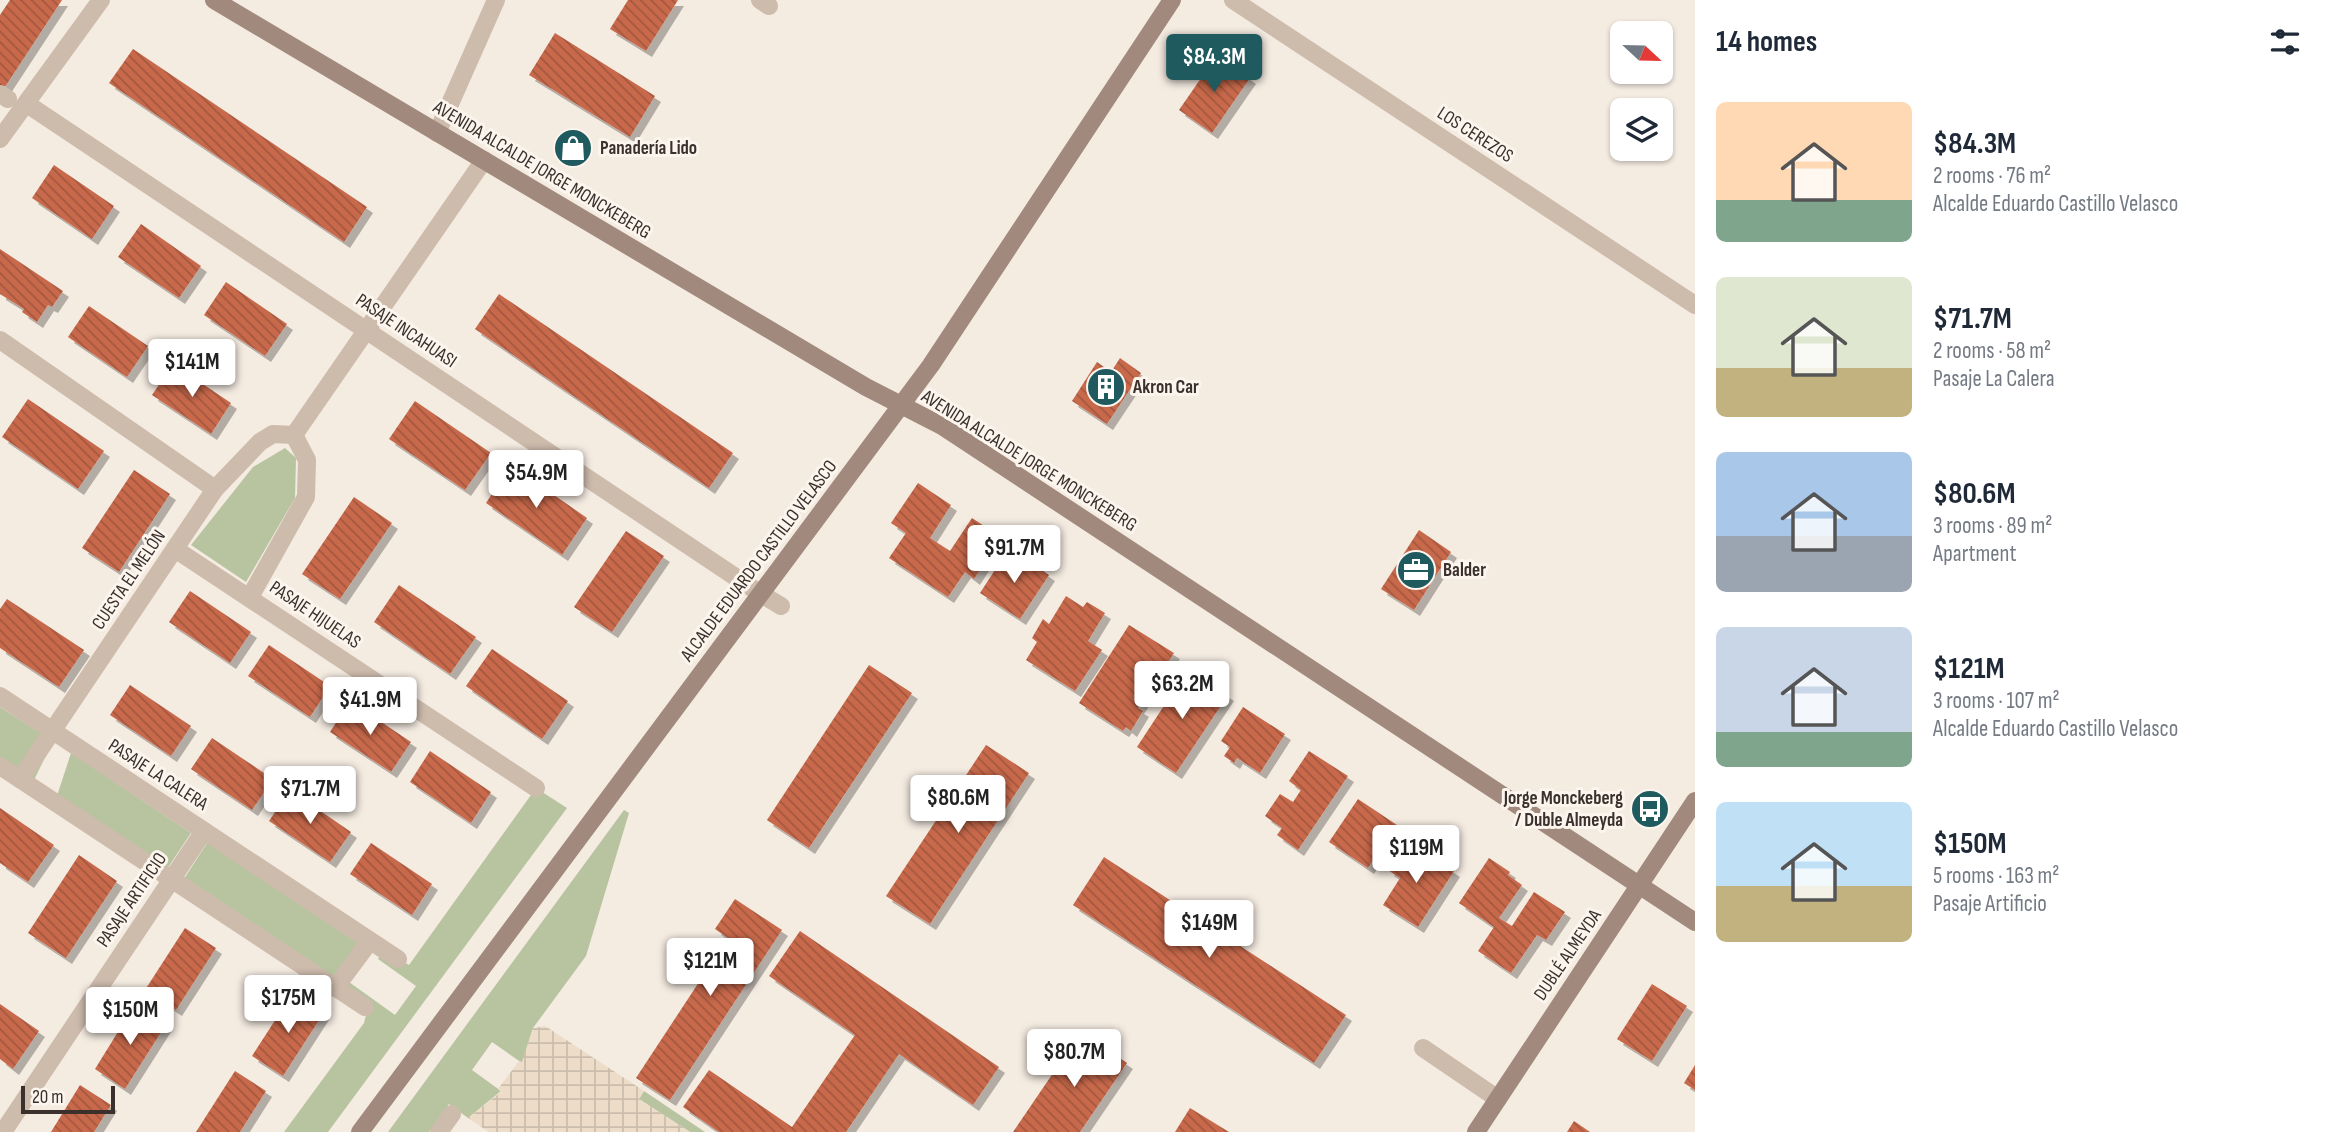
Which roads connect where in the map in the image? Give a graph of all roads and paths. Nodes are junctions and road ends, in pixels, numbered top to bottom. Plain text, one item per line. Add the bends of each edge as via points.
1 (101, 0) edge
2 (214, 0) edge
3 (496, 0) edge
4 (1172, 0) edge
5 (1233, 0) edge
6 (27, 104) junction
7 (437, 133) junction
8 (0, 139) edge
9 (484, 160) junction
10 (1695, 305) edge
11 (367, 330) junction
12 (0, 341) edge
13 (901, 405) junction
14 (294, 435) junction
15 (215, 489) junction
16 (175, 549) junction
17 (761, 594) junction
18 (250, 597) junction
19 (780, 606) dead end
20 (0, 696) edge
21 (53, 731) junction
22 (0, 766) edge
23 (20, 779) junction
24 (536, 788) dead end
25 (1695, 801) edge
26 (204, 831) junction
27 (171, 879) junction
28 (1639, 886) junction
29 (1695, 922) edge
30 (370, 941) junction
31 (398, 958) dead end
32 (335, 988) junction
33 (365, 1007) dead end
34 (1423, 1048) dead end
35 (1498, 1099) junction
36 (452, 1114) dead end
37 (5, 1119) edge
38 (360, 1132) edge
39 (439, 1132) edge
40 (1476, 1132) edge

1 - 6 street
2 - 7 main road, AVENIDA ALCALDE JORGE MONCKEBERG
3 - 7 street
4 - 13 main road, ALCALDE EDUARDO CASTILLO VELASCO
5 - 10 street, LOS CEREZOS
6 - 8 street
6 - 11 street, PASAJE INCAHUASI
7 - 9 main road, AVENIDA ALCALDE JORGE MONCKEBERG
9 - 11 street
9 - 13 main road, AVENIDA ALCALDE JORGE MONCKEBERG
11 - 14 street
11 - 17 street, PASAJE INCAHUASI
12 - 15 street
13 - 17 main road, ALCALDE EDUARDO CASTILLO VELASCO
13 - 28 main road, AVENIDA ALCALDE JORGE MONCKEBERG via 942,426
14 - 15 street, CUESTA EL MELÓN via 273,434 260,442
14 - 18 street via 307,460 306,497
15 - 16 street, CUESTA EL MELÓN
16 - 18 street, PASAJE HIJUELAS
16 - 21 street, CUESTA EL MELÓN
17 - 19 street, PASAJE INCAHUASI
17 - 38 main road, ALCALDE EDUARDO CASTILLO VELASCO
18 - 24 street, PASAJE HIJUELAS
20 - 21 street, PASAJE LA CALERA
21 - 23 street, CUESTA EL MELÓN
21 - 26 street, PASAJE LA CALERA
22 - 23 street
23 - 27 street
25 - 28 main road, DUBLÉ ALMEYDA
26 - 27 street, PASAJE ARTIFICIO
26 - 30 street, PASAJE LA CALERA
27 - 32 street
27 - 37 street, PASAJE ARTIFICIO
28 - 29 main road, AVENIDA ALCALDE JORGE MONCKEBERG
28 - 35 main road, DUBLÉ ALMEYDA
30 - 31 street, PASAJE LA CALERA
30 - 32 street
32 - 33 street
34 - 35 street
35 - 40 main road, DUBLÉ ALMEYDA
36 - 39 street

